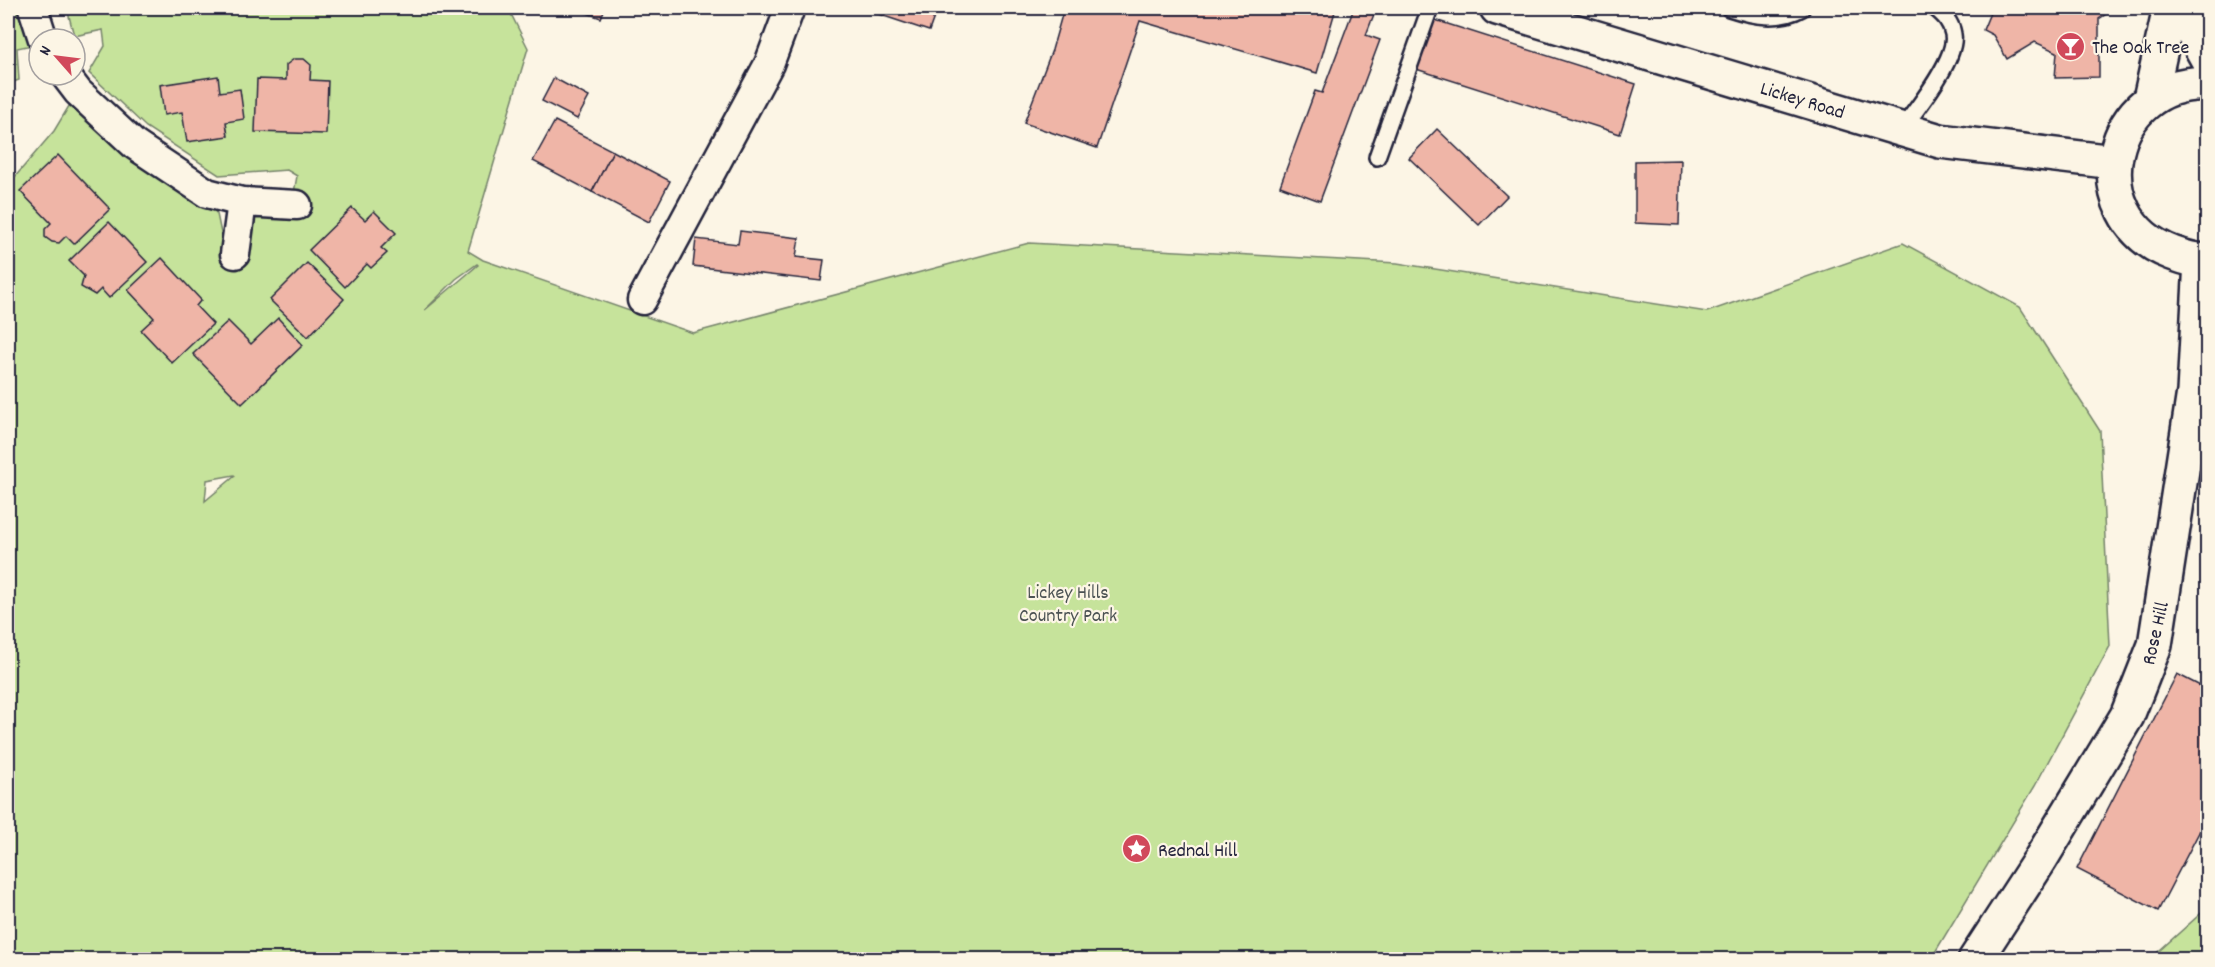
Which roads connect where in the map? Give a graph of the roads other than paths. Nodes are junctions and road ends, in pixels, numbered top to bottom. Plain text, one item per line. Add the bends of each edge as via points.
1 (33, 8) edge
2 (790, 8) edge
3 (1430, 8) edge
4 (1497, 8) edge
5 (1729, 8) edge
6 (1802, 8) edge
7 (1935, 8) edge
8 (2170, 8) edge
9 (2179, 8) edge
10 (39, 27) edge
11 (2208, 60) edge
12 (2208, 84) edge
13 (74, 87) edge
14 (2150, 99) junction
15 (1902, 129) junction
16 (1377, 157) dead end
17 (2114, 162) junction
18 (242, 202) junction
19 (297, 205) dead end
20 (235, 254) dead end
21 (2204, 261) edge
22 (642, 300) dead end
23 (1974, 960) edge

1 - 10 street
2 - 22 street via 769,64
3 - 16 lane
4 - 15 main road, Lickey Road
5 - 6 lane via 1752,15 1789,15
7 - 15 lane via 1947,18 1954,37 1940,77
8 - 14 main road
9 - 11 main road
12 - 14 main road via 2170,88
13 - 18 street via 135,145 207,193
14 - 17 main road via 2120,137
15 - 17 main road, Lickey Road via 1940,141
17 - 21 main road via 2119,201 2134,226 2163,249
18 - 19 street
18 - 20 street
21 - 23 main road, Rose Hill via 2194,392 2155,645 2127,716

